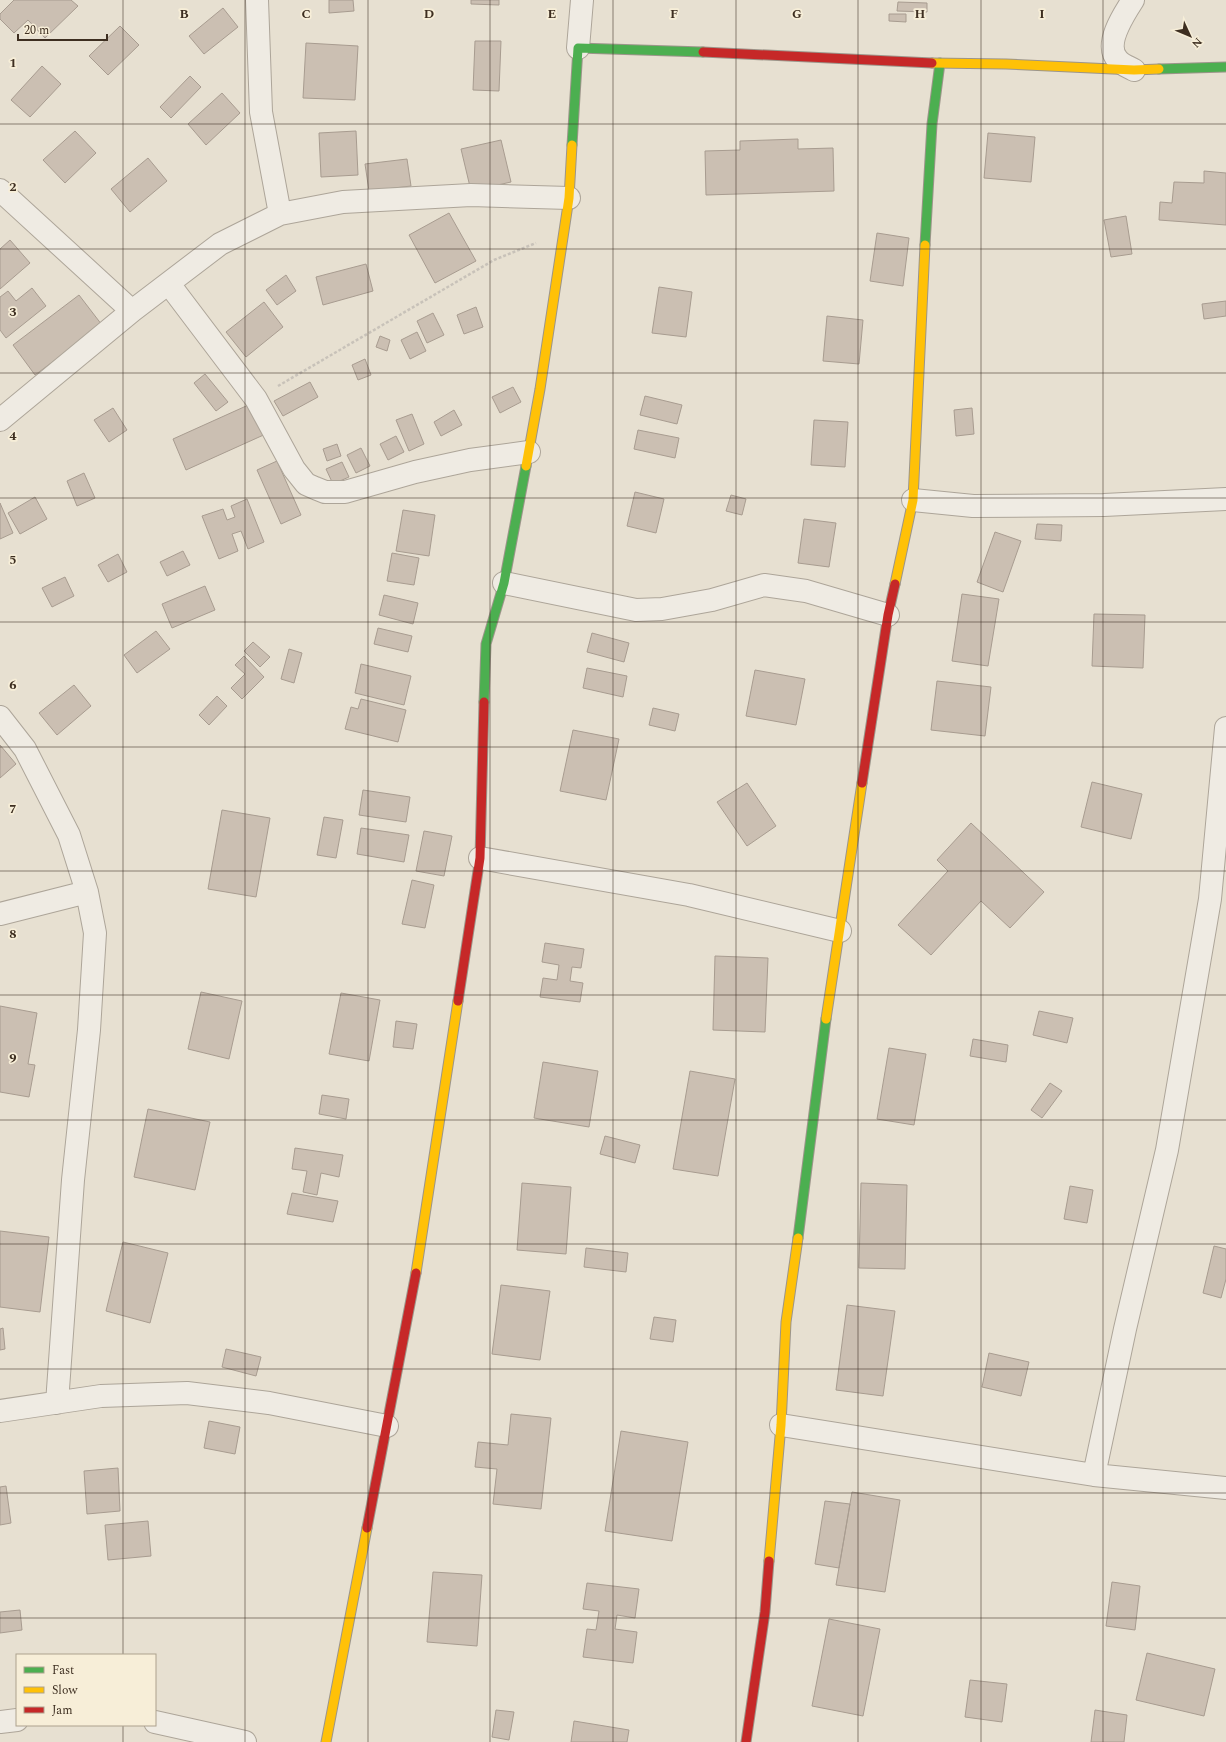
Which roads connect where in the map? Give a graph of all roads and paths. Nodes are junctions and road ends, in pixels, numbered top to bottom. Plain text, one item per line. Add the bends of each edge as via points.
1 (257, 0) edge
2 (582, 0) edge
3 (1133, 0) edge
4 (578, 48) junction
5 (940, 63) junction
6 (1226, 67) edge
7 (1134, 70) junction
8 (0, 190) edge
9 (569, 198) junction
10 (280, 214) junction
11 (564, 232) junction
12 (169, 284) junction
13 (132, 311) junction
14 (256, 399) junction
15 (0, 420) edge
16 (529, 452) junction
17 (1226, 499) edge
18 (913, 500) junction
19 (504, 583) junction
20 (888, 615) junction
21 (0, 717) edge
22 (1226, 728) edge
23 (480, 858) junction
24 (87, 892) junction
25 (0, 914) edge
26 (840, 931) junction
27 (58, 1403) junction
28 (0, 1411) edge
29 (781, 1425) junction
30 (387, 1426) junction
31 (1094, 1475) junction
32 (1226, 1488) edge
33 (16, 1720) edge
34 (0, 1722) edge
35 (156, 1722) edge
36 (245, 1742) edge
37 (326, 1742) edge
38 (746, 1742) edge

1 - 10 street via 261,112
2 - 4 street
3 - 7 street via 1115,32 1113,49 1118,60
4 - 5 street
4 - 9 street
5 - 7 street
5 - 18 street via 932,124
6 - 7 street
8 - 13 street
9 - 10 street via 471,195 351,202
9 - 11 street
10 - 12 street via 220,244
11 - 14 path via 494,260
11 - 16 street
12 - 13 street
12 - 14 street
13 - 15 street
14 - 16 street via 294,469 306,484 325,492 345,492 415,472 470,460
16 - 19 street
17 - 18 street via 1104,505 973,506
18 - 20 street
19 - 20 street via 636,610 662,609 712,600 764,586 806,591
19 - 23 street via 486,644
20 - 26 street
21 - 24 street via 25,750 69,835
22 - 31 street via 1210,899 1167,1150
23 - 26 street via 689,895
23 - 30 street via 420,1252
24 - 25 street
24 - 27 street via 95,933 73,1180
26 - 29 street via 820,1060 786,1322
27 - 28 street
27 - 30 street via 101,1396 187,1393 269,1403
29 - 31 street
29 - 38 street via 765,1612
30 - 37 street
31 - 32 street
33 - 34 street
35 - 36 street

